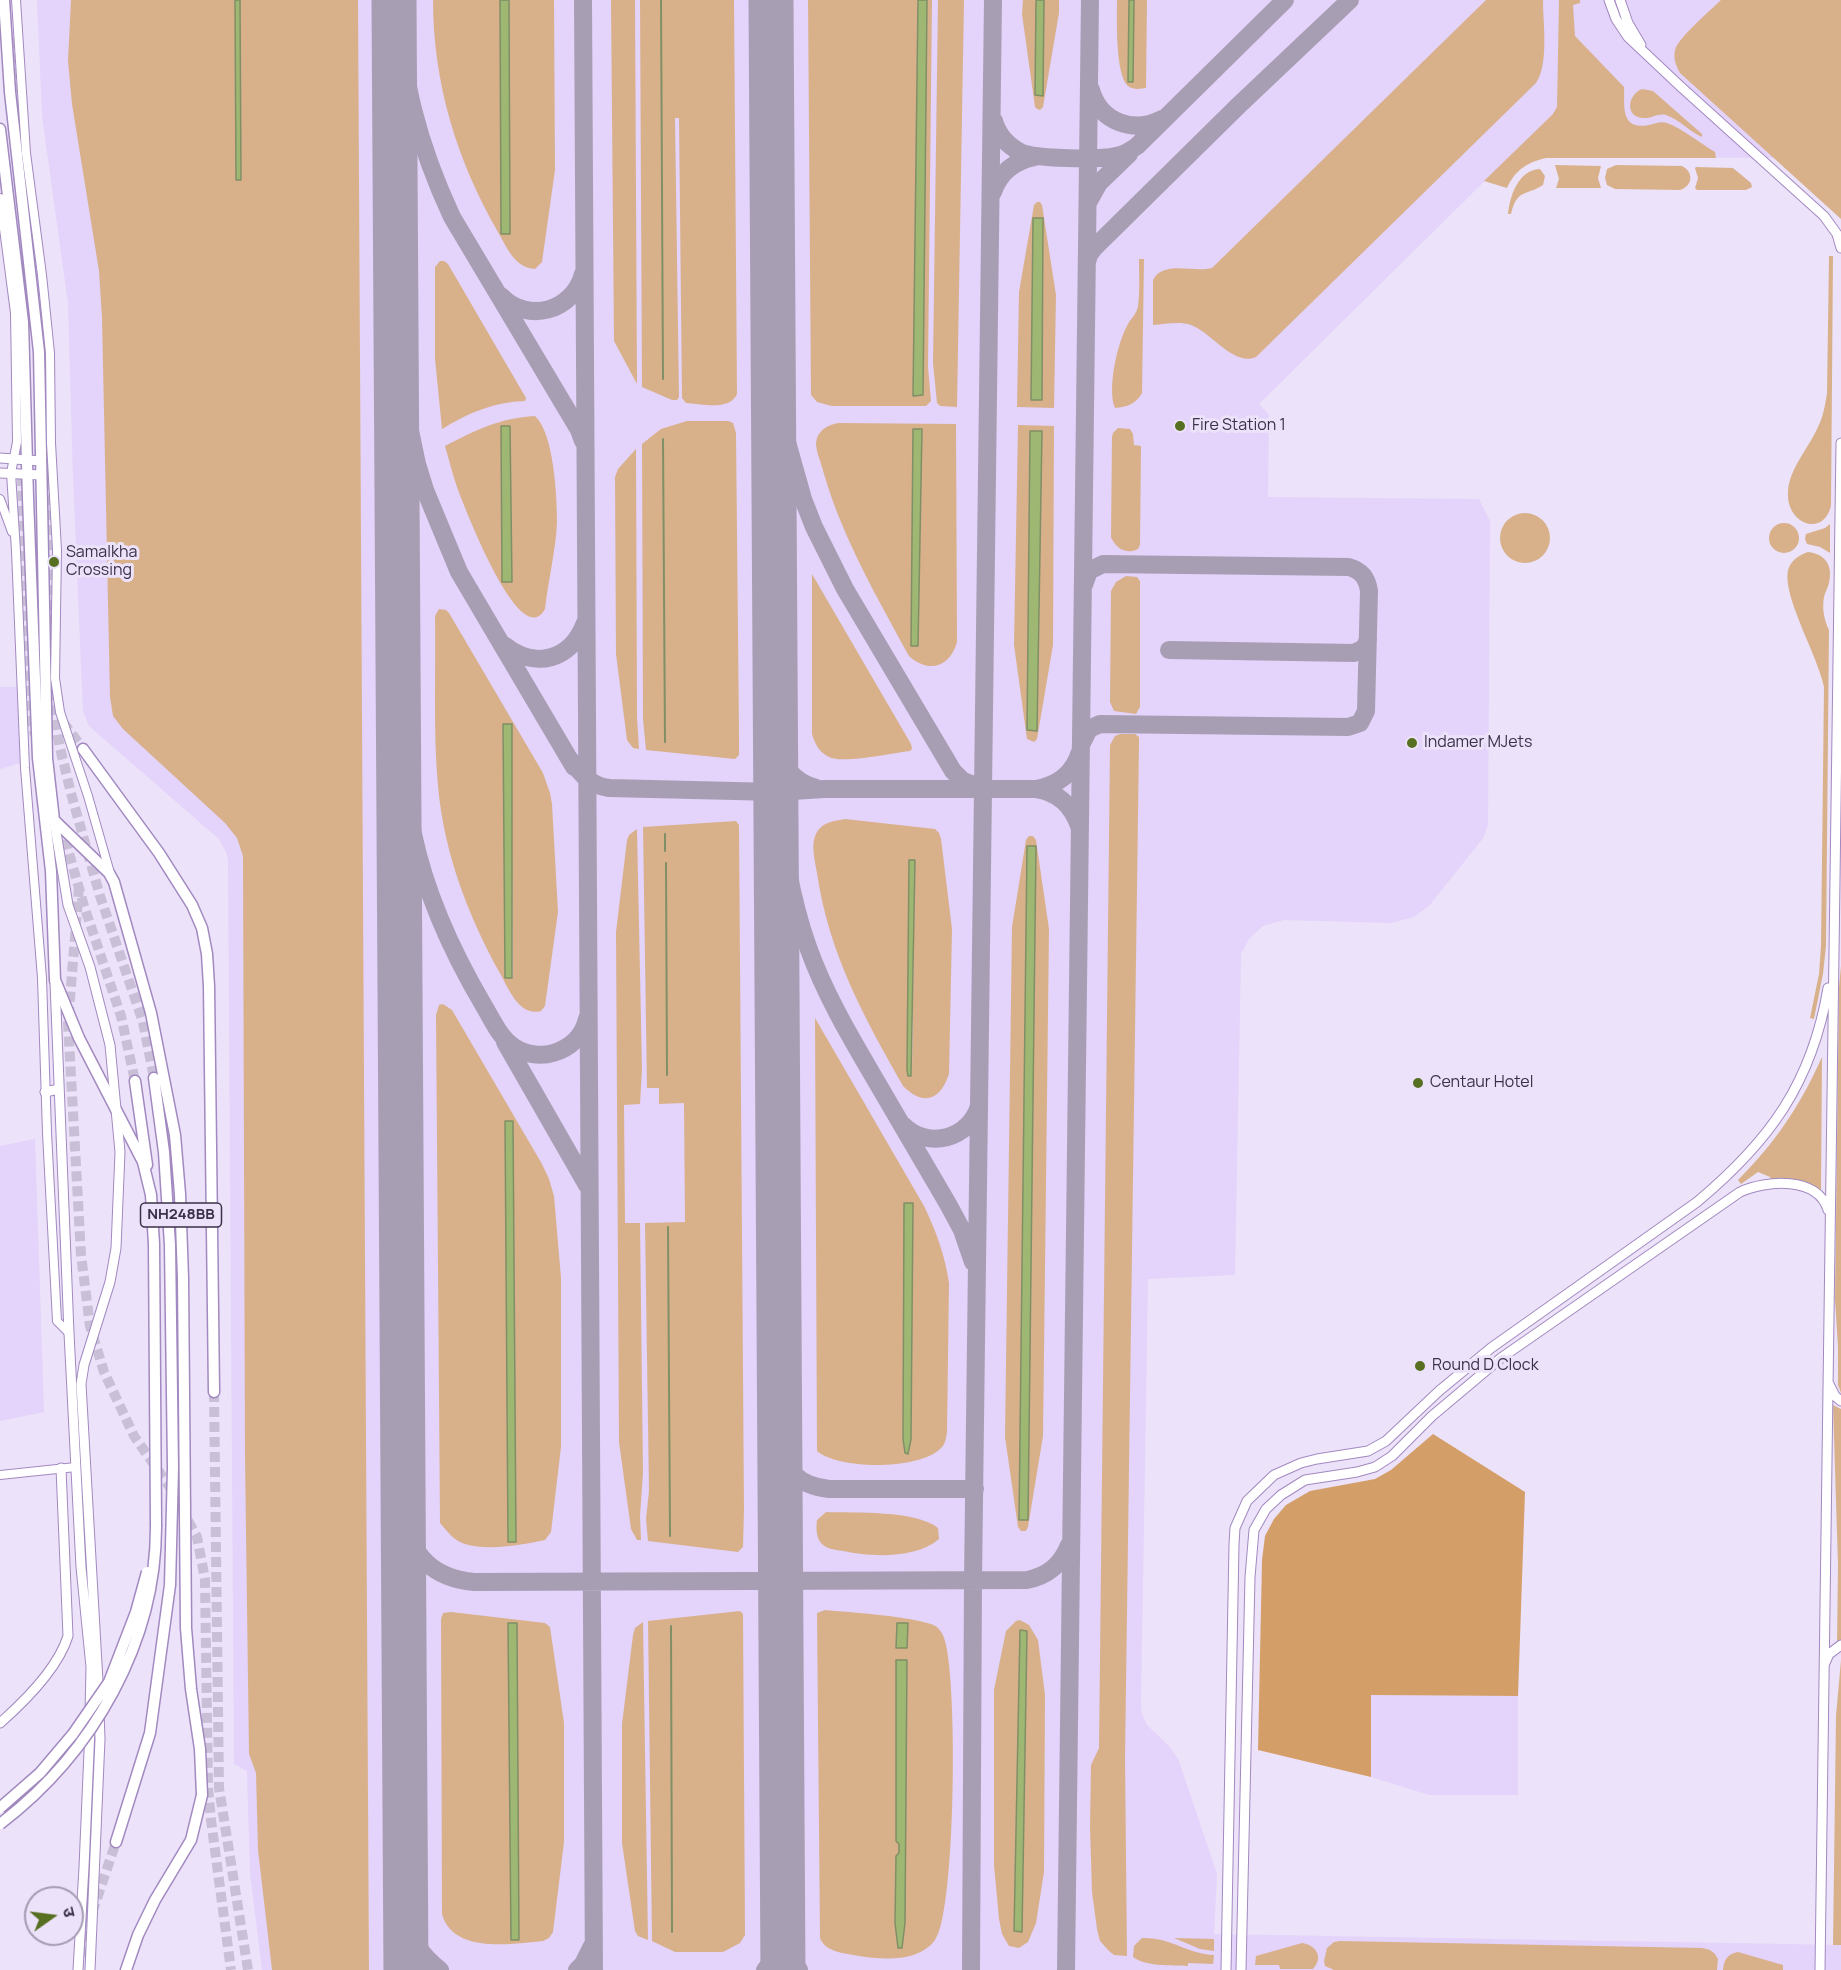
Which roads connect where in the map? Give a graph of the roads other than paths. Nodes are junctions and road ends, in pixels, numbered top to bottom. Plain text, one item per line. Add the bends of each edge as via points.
1 (4, 0) edge
2 (16, 0) edge
3 (1609, 0) edge
4 (1620, 0) edge
5 (1649, 57) junction
6 (0, 129) edge
7 (0, 198) edge
8 (1841, 248) edge
9 (1841, 443) edge
10 (0, 458) edge
11 (13, 460) junction
12 (27, 460) junction
13 (41, 461) junction
14 (0, 472) edge
15 (10, 473) junction
16 (27, 475) junction
17 (41, 475) junction
18 (0, 499) edge
19 (16, 551) junction
20 (1838, 678) junction
21 (1841, 690) edge
22 (83, 749) tunnel mouth
23 (54, 820) junction
24 (1841, 876) edge
25 (112, 878) junction
26 (1835, 894) junction
27 (1833, 959) junction
28 (55, 980) junction
29 (154, 1078) tunnel mouth
30 (135, 1081) tunnel mouth
31 (59, 1089) junction
32 (45, 1092) junction
33 (117, 1110) junction
34 (151, 1195) junction
35 (1830, 1217) junction
36 (69, 1334) junction
37 (1828, 1377) junction
38 (214, 1392) tunnel mouth
39 (1841, 1401) edge
40 (76, 1467) junction
41 (61, 1468) junction
42 (0, 1475) edge
43 (155, 1541) junction
44 (1841, 1645) edge
45 (1823, 1671) junction
46 (0, 1723) edge
47 (0, 1808) edge
48 (0, 1824) edge
49 (116, 1842) tunnel mouth
50 (78, 1970) edge
51 (90, 1970) edge
52 (126, 1970) edge
53 (1226, 1970) edge
54 (1240, 1970) edge
55 (1820, 1970) edge

1 - 13 highway via 10,92 39,352
2 - 25 street via 26,153 50,353 57,550 55,678 60,712
3 - 5 main road via 1621,28
4 - 5 main road via 1628,23
5 - 8 main road via 1824,216 1837,234
6 - 12 highway via 24,322
7 - 11 street via 15,313
9 - 20 main road
10 - 11 main road
11 - 12 main road
11 - 15 street
12 - 13 main road
12 - 16 highway
13 - 17 highway
14 - 15 main road
15 - 16 main road
15 - 19 street
16 - 17 main road
16 - 28 highway via 38,758 51,871
17 - 23 highway via 47,758
18 - 19 street
19 - 32 street via 25,768 42,978
20 - 21 main road
20 - 26 main road
22 - 38 highway via 159,853 202,928 209,986
23 - 25 highway, NH248BB
23 - 33 main road via 68,905 90,967 110,1045
24 - 26 main road
25 - 52 highway, NH248BB via 151,1013 177,1158 183,1278 186,1628 202,1795 191,1840 155,1900
26 - 27 main road
27 - 35 main road
27 - 53 main road via 1824,1014 1791,1097 1759,1143 1727,1176 1697,1202 1491,1348 1386,1441 1368,1451 1285,1469 1247,1501 1235,1528 1234,1544
28 - 31 main road
28 - 33 highway via 79,1038
29 - 49 highway, NH248BB via 170,1245 170,1585 150,1733
30 - 34 highway, NH248BB
31 - 32 main road
31 - 36 main road
32 - 36 street via 57,1321
33 - 34 highway via 143,1162
33 - 51 main road via 120,1162 116,1248 81,1384 100,1739
34 - 43 highway, bridge
35 - 37 main road
35 - 54 main road via 1820,1196 1808,1188 1790,1184 1758,1186 1740,1192 1501,1359 1432,1416 1392,1456 1357,1472 1305,1480 1266,1509 1254,1530 1250,1577
36 - 40 main road
37 - 39 main road via 1834,1396
37 - 45 main road
40 - 41 street
40 - 50 main road via 90,1667
41 - 42 street
41 - 46 main road via 68,1636 44,1677
43 - 47 highway, bridge via 136,1612 109,1682 40,1773
43 - 48 highway, bridge via 153,1577 146,1605 117,1688 64,1764
44 - 45 main road via 1829,1654
45 - 55 main road

